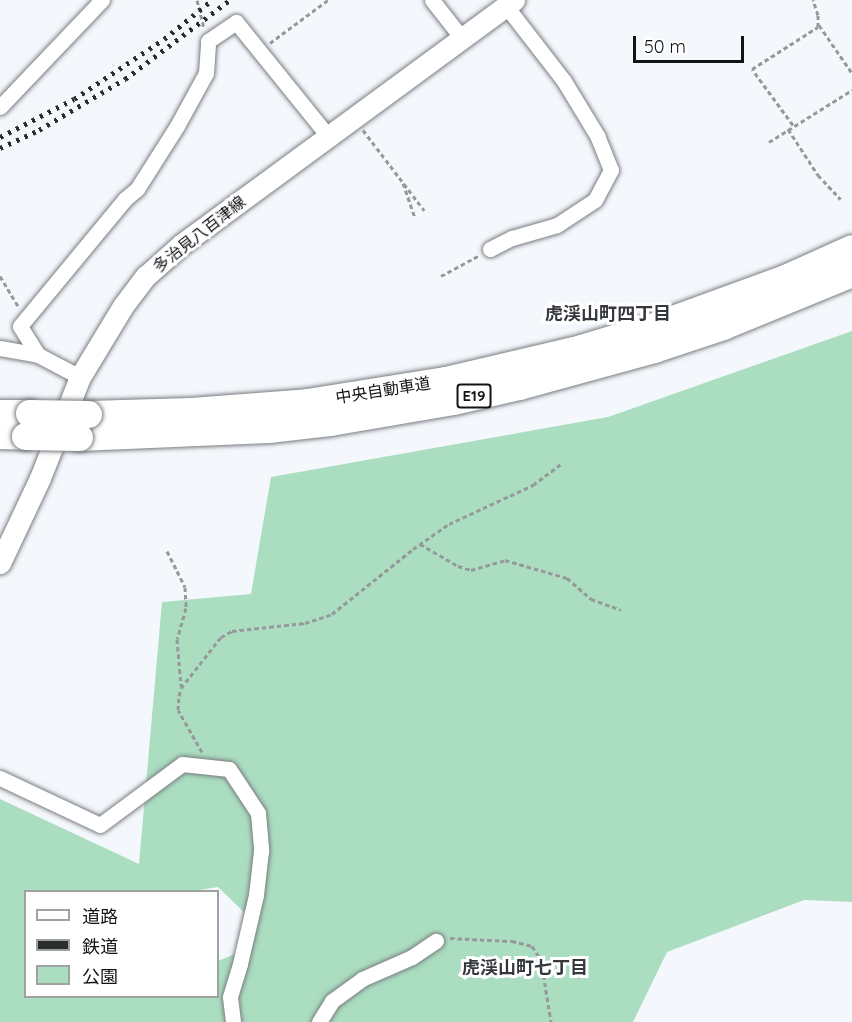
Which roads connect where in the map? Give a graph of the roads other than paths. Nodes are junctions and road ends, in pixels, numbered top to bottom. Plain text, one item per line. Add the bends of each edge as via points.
1 (102, 0) edge
2 (432, 0) edge
3 (510, 3) edge
4 (460, 37) junction
5 (0, 107) edge
6 (328, 136) junction
7 (852, 248) edge
8 (490, 249) road end
9 (852, 273) edge
10 (852, 288) edge
11 (0, 348) edge
12 (654, 349) junction
13 (38, 355) junction
14 (80, 377) junction
15 (0, 413) edge
16 (84, 425) junction
17 (18, 428) edge
18 (7, 533) edge
19 (0, 563) edge
20 (0, 778) edge
21 (436, 940) road end
22 (233, 1022) edge
23 (319, 1022) edge

1 - 5 street
2 - 4 street
3 - 4 main road, 多治見八百津線
3 - 8 street via 598,137 611,170 595,200 558,225 512,238
4 - 6 main road, 多治見八百津線
6 - 13 street via 236,22 208,41 206,73 137,189 20,326
6 - 14 main road, 多治見八百津線 via 182,244 146,276
7 - 16 highway, 中央自動車道 / E19 via 785,278 651,327 446,380 308,402
9 - 12 highway, 中央自動車道 / E19 via 733,322
10 - 12 highway via 696,341
11 - 13 street
12 - 16 highway, 中央自動車道 / E19 via 519,386 390,413 268,429
13 - 14 street
14 - 18 main road, 多治見八百津線 via 40,478
15 - 17 highway, 中央自動車道 / E19
16 - 17 highway, 中央自動車道 / E19, bridge
18 - 19 main road, 多治見八百津線
20 - 22 street via 100,825 182,764 229,769 258,813 261,851 256,895 230,997
21 - 23 street via 412,957 363,979 332,1001

